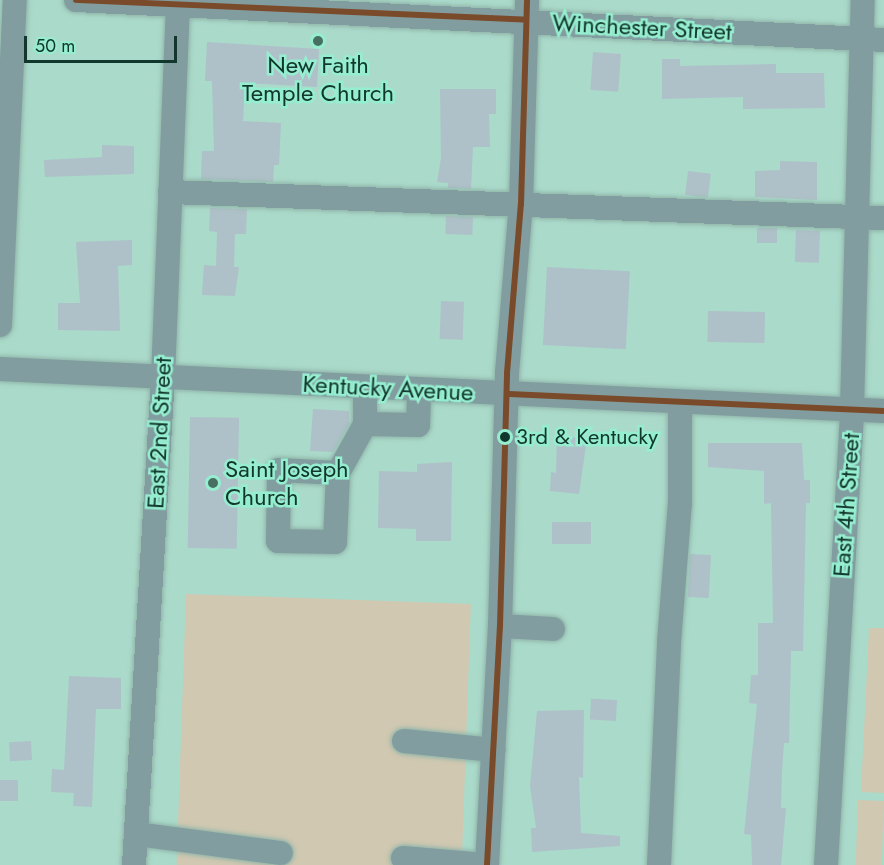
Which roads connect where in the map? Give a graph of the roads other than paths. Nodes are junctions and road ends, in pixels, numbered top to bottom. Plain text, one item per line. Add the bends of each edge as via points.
1 (15, 0) edge
2 (76, 0) edge
3 (863, 0) edge
4 (178, 2) edge
5 (527, 10) edge
6 (873, 40) edge
7 (170, 192) junction
8 (521, 204) junction
9 (856, 217) junction
10 (884, 218) edge
11 (0, 325) edge
12 (0, 369) edge
13 (163, 377) junction
14 (365, 387) junction
15 (419, 390) junction
16 (507, 394) junction
17 (680, 404) junction
18 (852, 409) junction
19 (884, 411) edge
20 (365, 424) junction
21 (338, 473) dead end
22 (500, 626) junction
23 (553, 629) dead end
24 (404, 741) dead end
25 (494, 750) junction
26 (136, 834) junction
27 (281, 853) dead end
28 (403, 858) dead end
29 (134, 865) edge
30 (486, 865) edge
31 (659, 865) edge
32 (826, 865) edge

1 - 11 street
2 - 4 street, Winchester Street
3 - 6 street, East 4th Street
4 - 5 street, Winchester Street
4 - 7 street, East 2nd Street
5 - 6 street, Winchester Street
5 - 8 street
6 - 9 street, East 4th Street
7 - 8 street
7 - 13 street, East 2nd Street
8 - 9 street
8 - 16 street
9 - 10 street
9 - 18 street, East 4th Street
12 - 13 street, Kentucky Avenue
13 - 14 street, Kentucky Avenue
13 - 26 street, East 2nd Street
14 - 15 street, Kentucky Avenue
14 - 20 street
15 - 16 street, Kentucky Avenue
15 - 20 street via 418,426
16 - 17 street, Kentucky Avenue
16 - 22 street
17 - 18 street, Kentucky Avenue
17 - 31 street via 680,503
18 - 19 street, Kentucky Avenue
18 - 32 street, East 4th Street
20 - 21 street
22 - 23 street
22 - 25 street
24 - 25 street
25 - 30 street
26 - 27 street
26 - 29 street, East 2nd Street
28 - 30 street

